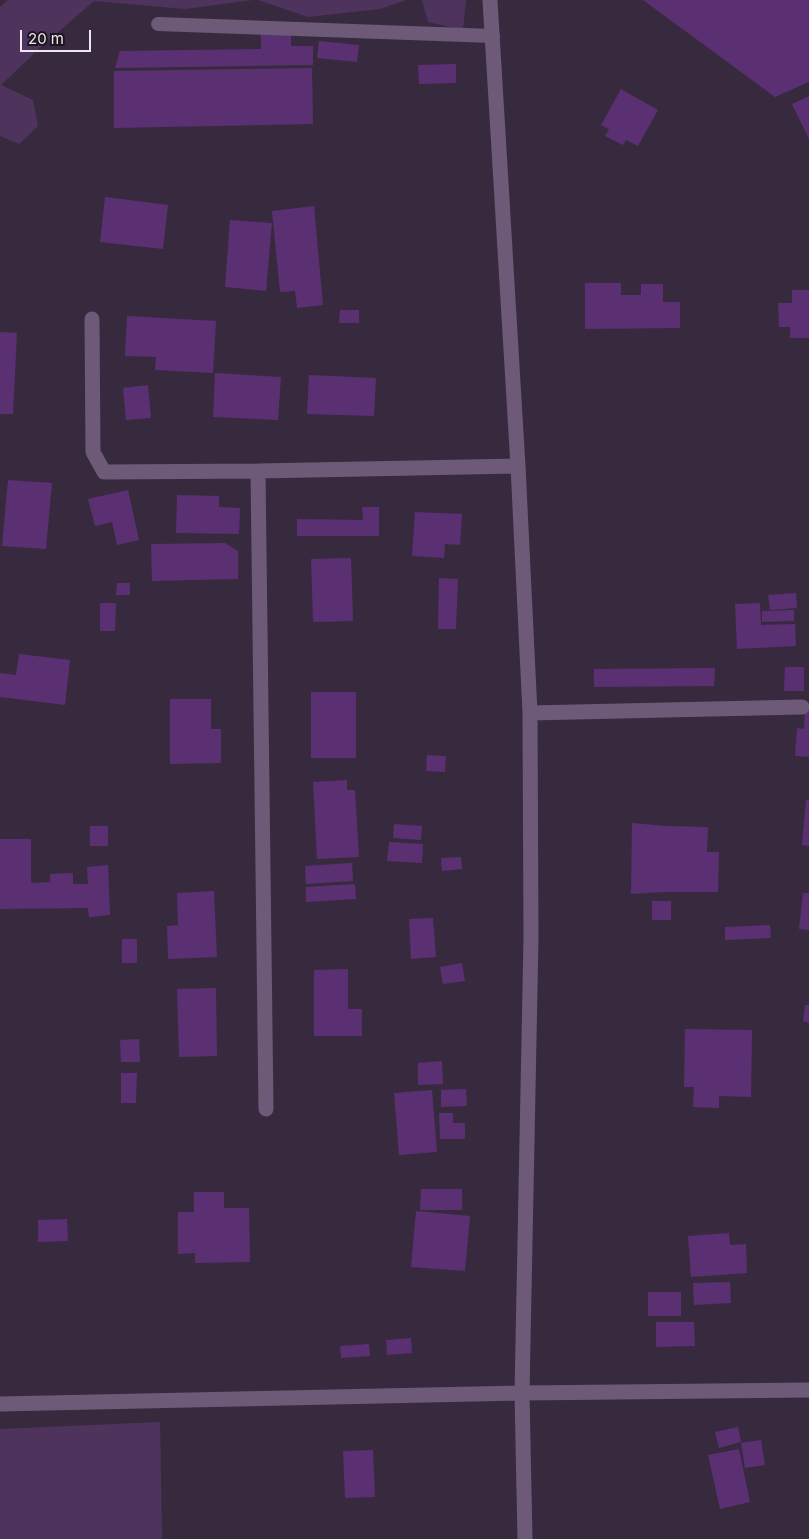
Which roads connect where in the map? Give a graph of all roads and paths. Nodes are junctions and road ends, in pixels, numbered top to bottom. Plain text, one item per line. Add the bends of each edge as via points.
1 (490, 0) edge
2 (158, 24) dead end
3 (492, 36) junction
4 (92, 319) dead end
5 (518, 466) junction
6 (258, 471) junction
7 (802, 707) dead end
8 (530, 713) junction
9 (266, 1109) dead end
10 (809, 1390) edge
11 (522, 1393) junction
12 (0, 1404) edge
13 (525, 1539) edge

1 - 3 street
2 - 3 lane
3 - 5 street
4 - 6 street via 93,452 104,472
5 - 6 street
5 - 8 street
6 - 9 street
7 - 8 street
8 - 11 street via 531,938
10 - 11 street
11 - 12 street
11 - 13 street

